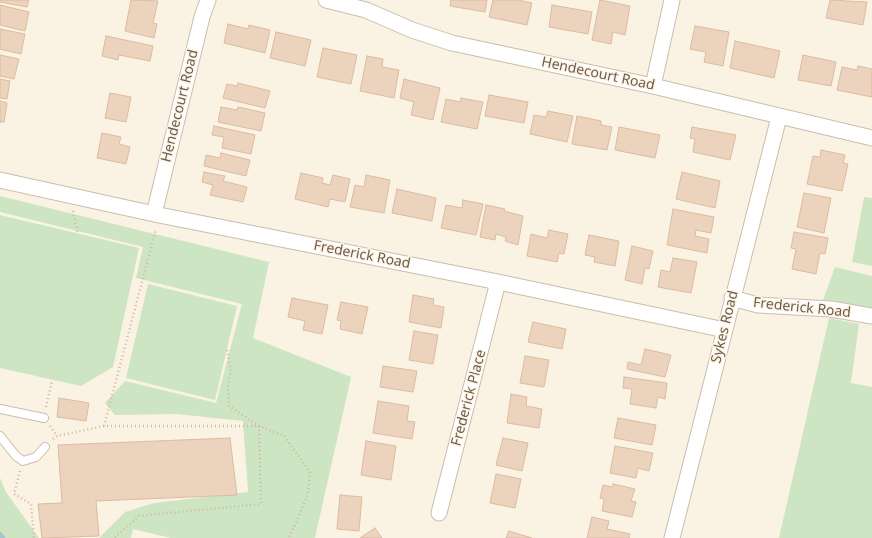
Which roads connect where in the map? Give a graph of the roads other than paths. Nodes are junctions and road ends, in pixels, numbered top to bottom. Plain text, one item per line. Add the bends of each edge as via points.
1 (208, 0) edge
2 (326, 0) edge
3 (672, 0) edge
4 (653, 86) junction
5 (779, 117) junction
6 (872, 138) edge
7 (0, 180) edge
8 (157, 214) junction
9 (498, 282) junction
10 (732, 298) junction
11 (872, 316) edge
12 (725, 330) junction
13 (0, 409) edge
14 (44, 418) dead end
15 (0, 436) edge
16 (45, 447) road end
17 (439, 513) dead end
18 (672, 538) edge

1 - 8 street, Hendecourt Road
2 - 4 street, Hendecourt Road via 366,10 412,30 452,43
3 - 4 street
4 - 5 street, Hendecourt Road
5 - 6 street, Hendecourt Road
5 - 10 street, Sykes Road
7 - 8 street, Frederick Road
8 - 9 street, Frederick Road
9 - 12 street, Frederick Road
9 - 17 street, Frederick Place
10 - 11 street, Frederick Road via 758,305 831,309
10 - 12 street, Sykes Road
12 - 18 street, Sykes Road
13 - 14 lane
15 - 16 lane via 23,461 36,457

